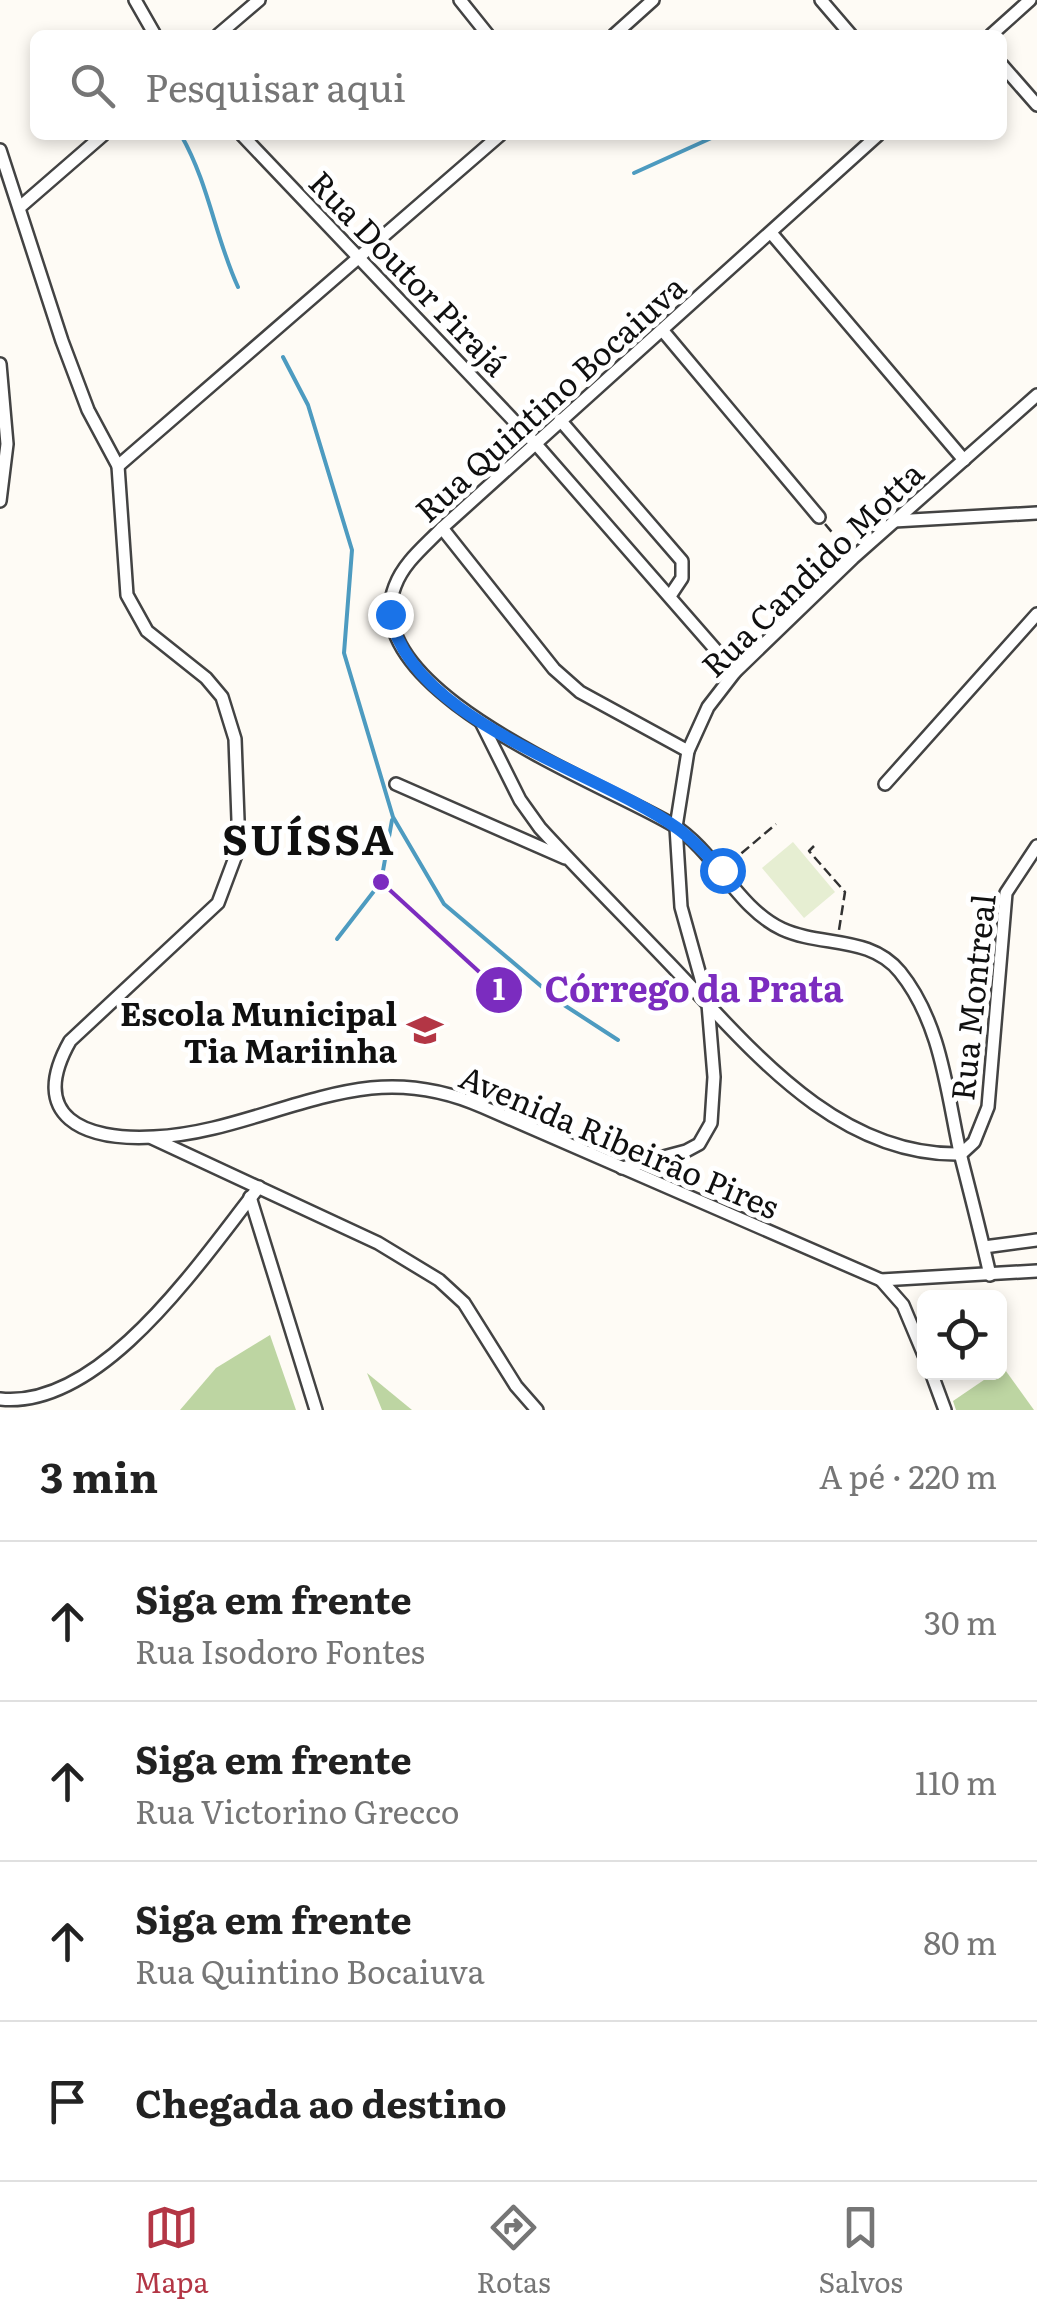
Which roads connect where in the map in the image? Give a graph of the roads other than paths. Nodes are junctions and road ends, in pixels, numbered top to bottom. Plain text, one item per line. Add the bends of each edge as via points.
1 (135, 0) edge
2 (259, 0) edge
3 (460, 0) edge
4 (653, 0) edge
5 (821, 0) edge
6 (1030, 0) edge
7 (152, 30) edge
8 (224, 30) edge
9 (484, 30) edge
10 (620, 30) edge
11 (847, 30) edge
12 (996, 30) edge
13 (1007, 71) edge
14 (1037, 105) edge
15 (97, 140) edge
16 (247, 140) edge
17 (494, 140) edge
18 (873, 140) edge
19 (0, 150) edge
20 (20, 207) junction
21 (772, 234) junction
22 (356, 257) junction
23 (663, 330) junction
24 (0, 364) edge
25 (1037, 394) edge
26 (560, 420) junction
27 (535, 443) junction
28 (964, 460) junction
29 (118, 466) junction
30 (0, 500) edge
31 (1037, 514) edge
32 (819, 516) road end
33 (894, 521) junction
34 (442, 528) junction
35 (670, 596) junction
36 (1037, 614) edge
37 (736, 672) junction
38 (482, 724) junction
39 (688, 751) junction
40 (396, 784) dead end
41 (885, 784) dead end
42 (676, 827) junction
43 (1037, 846) edge
44 (568, 860) junction
45 (708, 1004) junction
46 (152, 1138) junction
47 (961, 1154) junction
48 (622, 1168) junction
49 (255, 1192) junction
50 (1037, 1240) edge
51 (984, 1246) junction
52 (1037, 1271) edge
53 (990, 1275) junction
54 (882, 1280) junction
55 (917, 1338) edge
56 (934, 1380) edge
57 (0, 1399) edge
58 (21, 1406) edge
59 (316, 1410) edge
60 (537, 1410) edge
61 (944, 1410) edge

1 - 7 street
2 - 8 street
3 - 9 street
4 - 10 street
5 - 11 street
6 - 12 street
13 - 14 street
15 - 20 street
16 - 22 street, Rua Doutor Pirajá
17 - 22 street
18 - 21 street, Rua Quintino Bocaiuva
19 - 20 street, Avenida Ribeirão Pires
20 - 29 street, Avenida Ribeirão Pires via 88,410
21 - 23 street, Rua Quintino Bocaiuva
21 - 28 street
22 - 27 street, Rua Doutor Pirajá
22 - 29 street
23 - 26 street, Rua Quintino Bocaiuva
23 - 32 street
24 - 30 street via 7,444
25 - 28 street, Rua Candido Motta
26 - 27 street, Rua Quintino Bocaiuva
26 - 35 street via 682,562 682,578
27 - 34 street, Rua Quintino Bocaiuva
27 - 35 street, Rua Doutor Pirajá
28 - 33 street, Rua Candido Motta
29 - 46 street, Avenida Ribeirão Pires via 127,595 147,631 222,697 235,739 240,817 238,847 218,902 70,1040 56,1066 54,1100 62,1114 80,1125
31 - 33 street
33 - 37 street, Rua Candido Motta
34 - 38 street, Rua Quintino Bocaiuva via 404,566 394,588 394,638 409,662
34 - 39 street via 554,669 580,692
35 - 37 street, Rua Doutor Pirajá
36 - 41 street
37 - 39 street, Rua Candido Motta via 708,707
38 - 42 street
38 - 44 street via 520,800
39 - 42 street, Rua Candido Motta
40 - 44 street
42 - 45 street, Rua Candido Motta via 681,907
42 - 47 street via 780,928 882,956 914,993 943,1066
43 - 47 street, Rua Montreal via 1006,893 988,1107 974,1142
44 - 45 street
45 - 47 street via 786,1084 823,1109 901,1146
45 - 48 street, Rua Candido Motta via 714,1096 706,1134 686,1151
46 - 48 street, Avenida Ribeirão Pires via 399,1086 456,1095
46 - 49 street
47 - 51 street
48 - 54 street, Avenida Ribeirão Pires
49 - 58 street via 136,1337 96,1368
49 - 59 street
49 - 60 street via 378,1243 439,1280 464,1303
50 - 51 street
51 - 53 street
52 - 53 street
53 - 54 street
54 - 55 street via 903,1305
56 - 61 street
57 - 58 street

